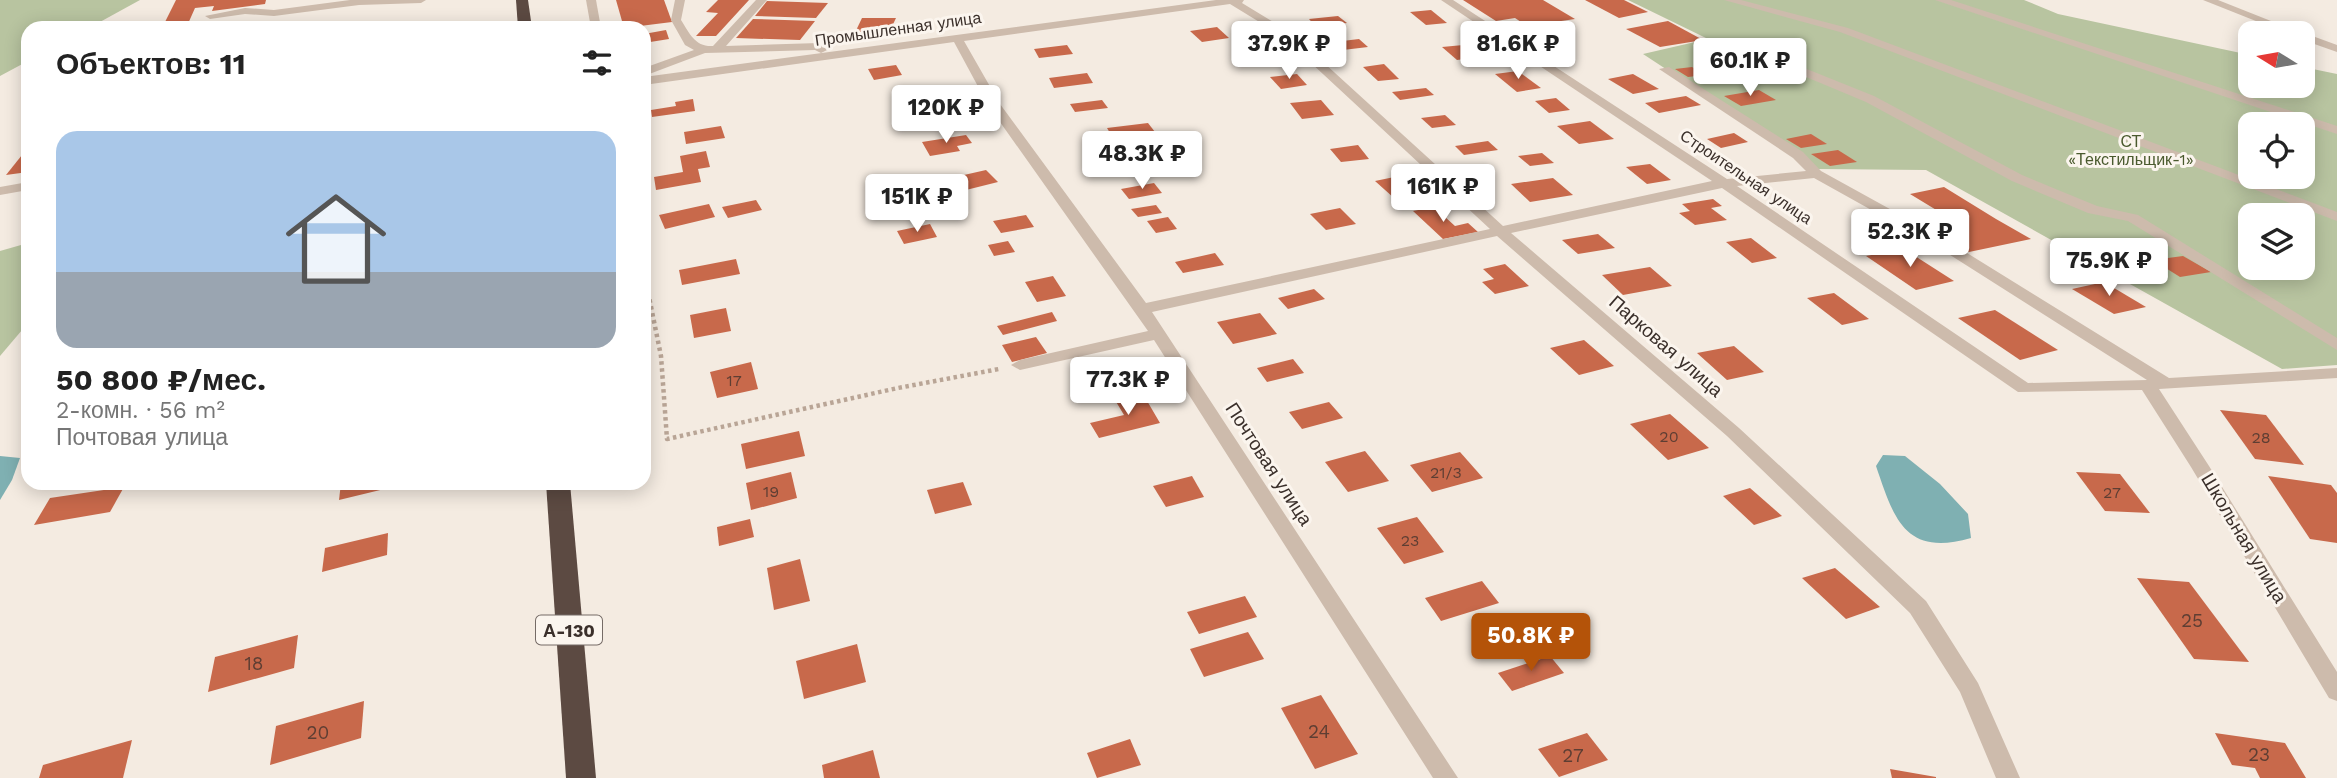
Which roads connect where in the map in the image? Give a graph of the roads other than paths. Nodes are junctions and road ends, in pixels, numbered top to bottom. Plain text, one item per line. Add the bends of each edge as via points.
1 (421, 0) edge
2 (522, 0) edge
3 (591, 0) edge
4 (680, 0) edge
5 (762, 0) edge
6 (1231, 0) edge
7 (1239, 0) edge
8 (1446, 0) edge
9 (1728, 0) edge
10 (1940, 0) edge
11 (2208, 0) edge
12 (210, 16) dead end
13 (524, 21) edge
14 (595, 21) edge
15 (2263, 21) edge
16 (957, 38) junction
17 (2315, 41) edge
18 (2337, 49) edge
19 (704, 50) junction
20 (717, 50) junction
21 (1760, 54) dead end
22 (825, 56) junction
23 (651, 69) edge
24 (1665, 69) dead end
25 (651, 80) edge
26 (2337, 130) edge
27 (1816, 174) junction
28 (1724, 183) junction
29 (21, 187) edge
30 (0, 191) edge
31 (2337, 217) edge
32 (1502, 233) junction
33 (1142, 309) junction
34 (1159, 334) junction
35 (2337, 345) edge
36 (1020, 365) road end
37 (2337, 373) edge
38 (2157, 385) junction
39 (559, 490) edge
40 (2337, 692) edge
41 (581, 778) edge
42 (1446, 778) edge
43 (2008, 778) edge

1 - 12 street
2 - 13 highway
3 - 14 street
4 - 19 street via 676,20 689,43
5 - 20 street
6 - 7 street, Промышленная улица
6 - 16 street, Промышленная улица
6 - 32 street, Парковая улица via 1286,34
8 - 28 street, Строительная улица
9 - 31 street via 1890,46
10 - 26 street
11 - 15 street
16 - 22 street, Промышленная улица
16 - 33 street, Почтовая улица via 994,105
17 - 18 street
19 - 20 street
19 - 23 street
20 - 22 street via 819,46
21 - 35 street via 1870,99 2017,178 2093,210 2133,218
22 - 25 street, Промышленная улица
24 - 27 street via 1798,155
27 - 28 street
27 - 38 street via 1941,243
28 - 32 street
28 - 38 street, Строительная улица via 2024,388
29 - 30 street
32 - 33 street
32 - 43 street, Парковая улица via 1733,432 1918,607 1970,689
33 - 34 street, Почтовая улица
34 - 36 street
34 - 42 street, Почтовая улица
37 - 38 street
38 - 40 street, Школьная улица via 2200,466
39 - 41 highway, А-130

